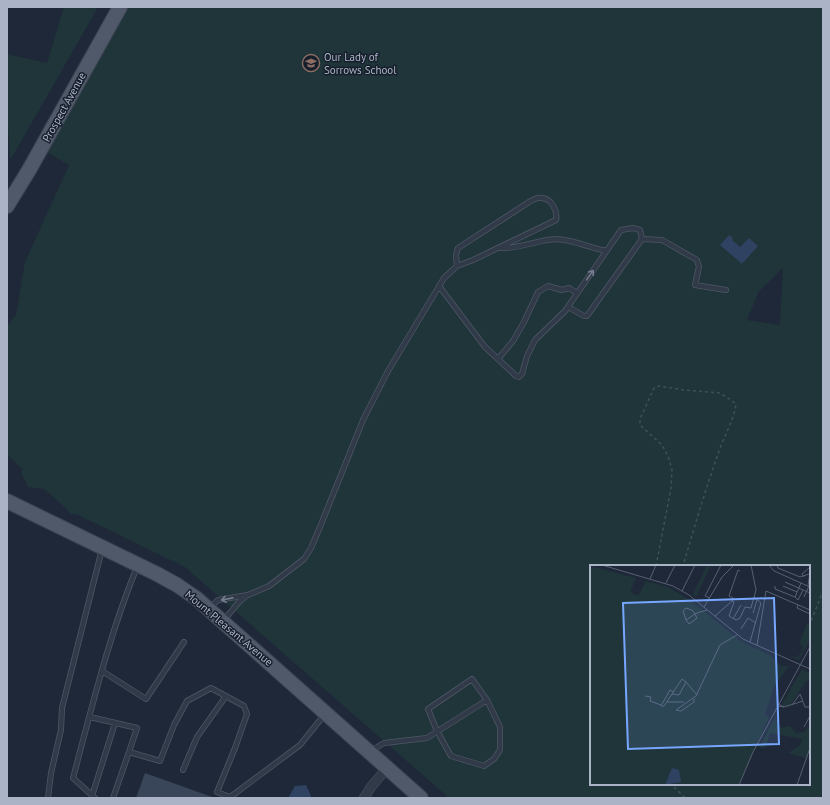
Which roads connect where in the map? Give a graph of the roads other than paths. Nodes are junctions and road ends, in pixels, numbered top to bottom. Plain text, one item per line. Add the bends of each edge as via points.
1 (120, 7) edge
2 (7, 206) edge
3 (642, 239) junction
4 (499, 248) junction
5 (607, 251) junction
6 (457, 266) junction
7 (439, 286) junction
8 (726, 290) dead end
9 (577, 293) junction
10 (568, 307) junction
11 (498, 359) junction
12 (7, 501) edge
13 (102, 548) junction
14 (138, 565) junction
15 (248, 595) junction
16 (208, 608) junction
17 (223, 621) junction
18 (184, 642) dead end
19 (102, 671) junction
20 (226, 696) junction
21 (486, 700) junction
22 (326, 713) junction
23 (90, 717) junction
24 (115, 723) junction
25 (437, 731) junction
26 (129, 752) junction
27 (370, 752) junction
28 (387, 768) junction
29 (183, 770) dead end
30 (93, 797) edge
31 (229, 797) edge
32 (48, 798) edge
33 (113, 798) edge
34 (364, 798) edge
35 (421, 798) edge

1 - 2 main road, Prospect Avenue
3 - 5 lane via 640,230 621,230
3 - 8 lane via 662,240 697,260 699,266 695,285
3 - 10 lane via 587,316
4 - 5 lane via 518,247 554,239
4 - 6 lane
4 - 6 lane via 556,220 553,205 542,197 536,198 490,227 458,248
9 -> 5 lane
6 - 7 lane
7 - 11 lane
7 - 15 lane via 388,371 363,420 311,548 304,559 288,572 269,586
9 - 10 lane
9 - 11 lane via 569,288 562,290 548,286 538,292 524,322
10 - 11 lane via 535,340 519,377
12 - 13 main road, Mount Pleasant Avenue
13 - 14 main road, Mount Pleasant Avenue
13 - 32 lane via 62,708 62,730 51,773
14 - 16 main road, Mount Pleasant Avenue via 177,585
14 - 19 lane via 127,591
15 -> 16 lane via 218,600
15 - 17 lane
16 - 17 main road, Mount Pleasant Avenue
17 - 22 main road, Mount Pleasant Avenue
18 - 19 lane via 146,699
19 - 23 lane
20 - 26 lane via 211,688 187,701 174,725 160,761
20 - 29 lane via 197,737
20 - 31 lane via 244,706 247,714 217,792
21 - 25 lane
21 - 25 lane via 472,679 428,709
21 - 25 lane via 500,727 500,750 494,759 484,766 451,756
22 - 27 main road, Mount Pleasant Avenue
22 - 31 lane via 300,745
23 - 24 lane
23 - 30 lane via 73,778
24 - 26 lane via 137,728
24 - 30 lane
25 - 27 lane via 427,738 384,743
26 - 33 lane
27 - 28 main road, Mount Pleasant Avenue
28 - 34 street
28 - 35 main road, Mount Pleasant Avenue

